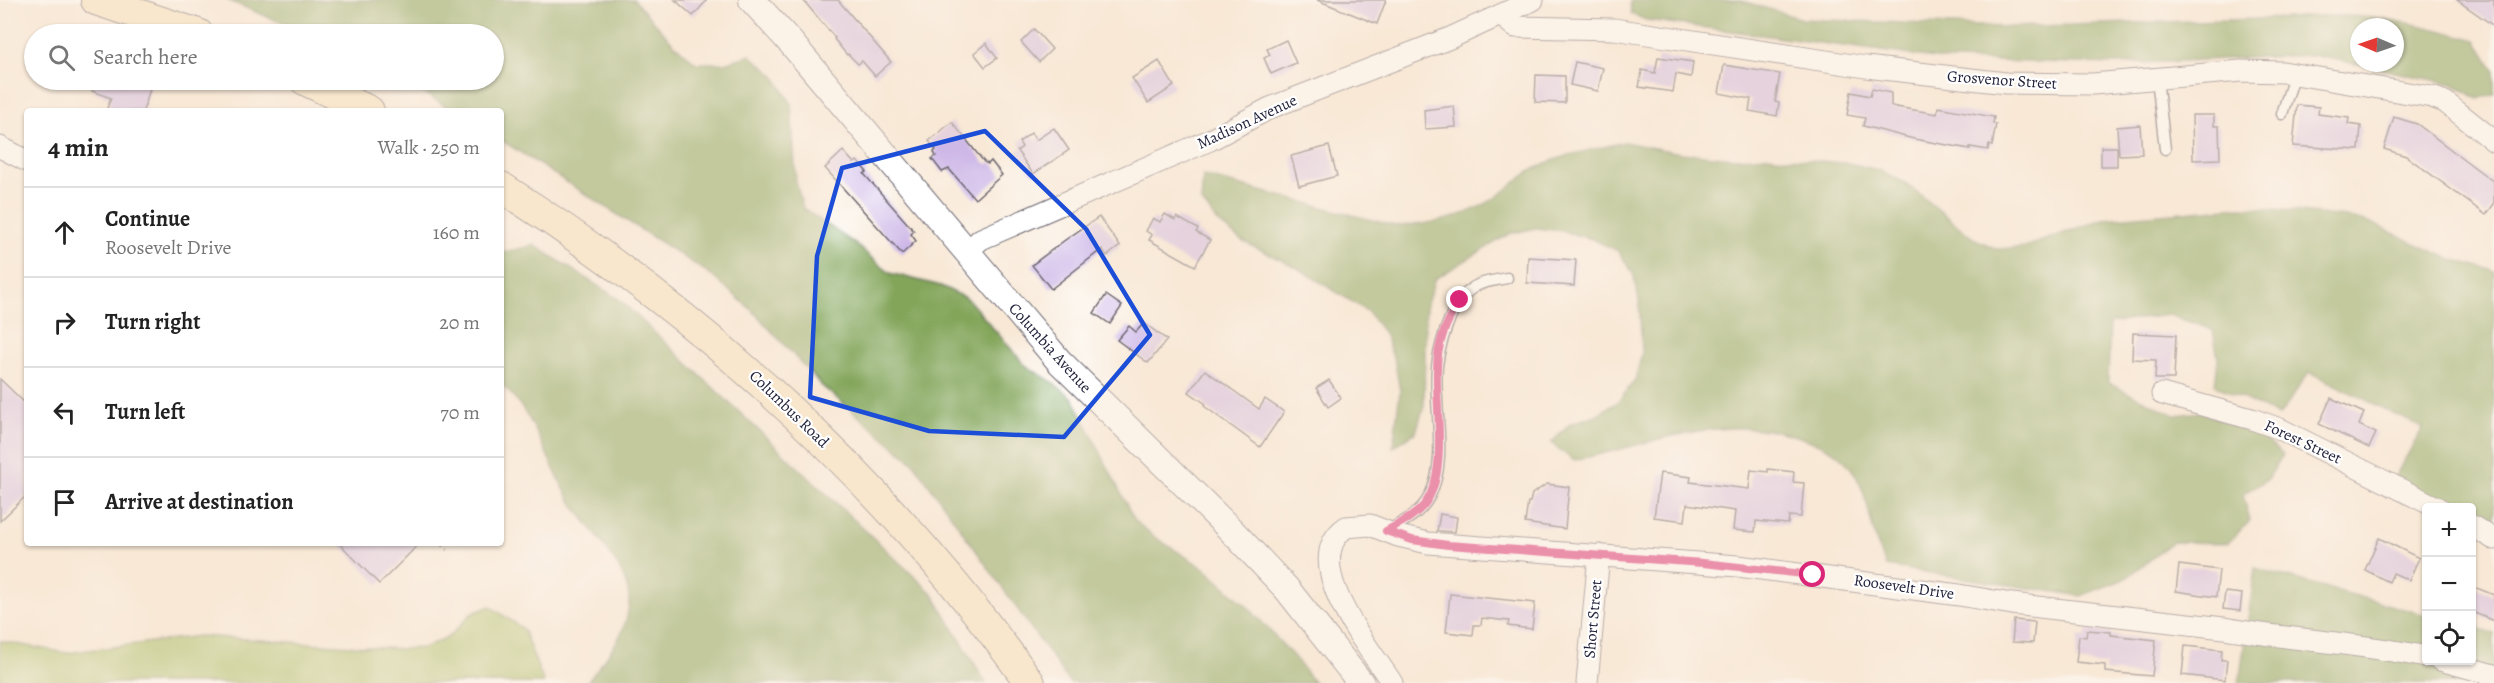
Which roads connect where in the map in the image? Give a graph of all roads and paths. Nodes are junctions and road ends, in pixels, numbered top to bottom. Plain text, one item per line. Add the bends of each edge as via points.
1 (96, 0) edge
2 (752, 0) edge
3 (1533, 0) edge
4 (1500, 15) junction
5 (168, 24) edge
6 (2295, 73) junction
7 (2157, 78) junction
8 (326, 90) edge
9 (363, 108) edge
10 (2282, 114) dead end
11 (2494, 141) edge
12 (0, 147) edge
13 (2165, 149) dead end
14 (24, 159) edge
15 (504, 189) edge
16 (966, 252) junction
17 (1507, 278) dead end
18 (2162, 394) dead end
19 (2430, 503) edge
20 (2476, 528) edge
21 (1386, 531) junction
22 (2494, 539) edge
23 (443, 546) edge
24 (447, 550) dead end
25 (1599, 555) junction
26 (2422, 656) edge
27 (2458, 665) edge
28 (2494, 675) edge
29 (1030, 683) edge
30 (1360, 683) edge
31 (1392, 683) edge
32 (1587, 683) edge

1 - 5 main road
2 - 16 street, Columbia Avenue
3 - 4 street, Madison Avenue
4 - 7 street, Grosvenor Street via 1515,27 1614,29 1866,67 2006,83 2056,85
4 - 16 street, Madison Avenue via 1270,108 1210,140 981,239
6 - 7 street, Grosvenor Street via 2241,71
6 - 10 lane
6 - 11 street, Grosvenor Street via 2432,97 2445,102
7 - 13 lane
8 - 9 main road
12 - 14 street
15 - 29 main road, Columbus Road via 622,269 747,369 802,419 963,594
16 - 30 street, Columbia Avenue via 1059,361 1286,588
17 - 21 lane via 1480,284 1453,311 1441,340 1437,367 1438,459 1432,491 1423,507
18 - 19 street, Forest Street via 2280,429
20 - 22 street
21 - 25 street, Roosevelt Drive via 1428,543
21 - 31 street, Roosevelt Drive via 1370,525 1346,526 1333,540 1327,560 1335,591
23 - 24 path
25 - 26 street, Roosevelt Drive via 1822,576
25 - 32 street, Short Street
27 - 28 street

